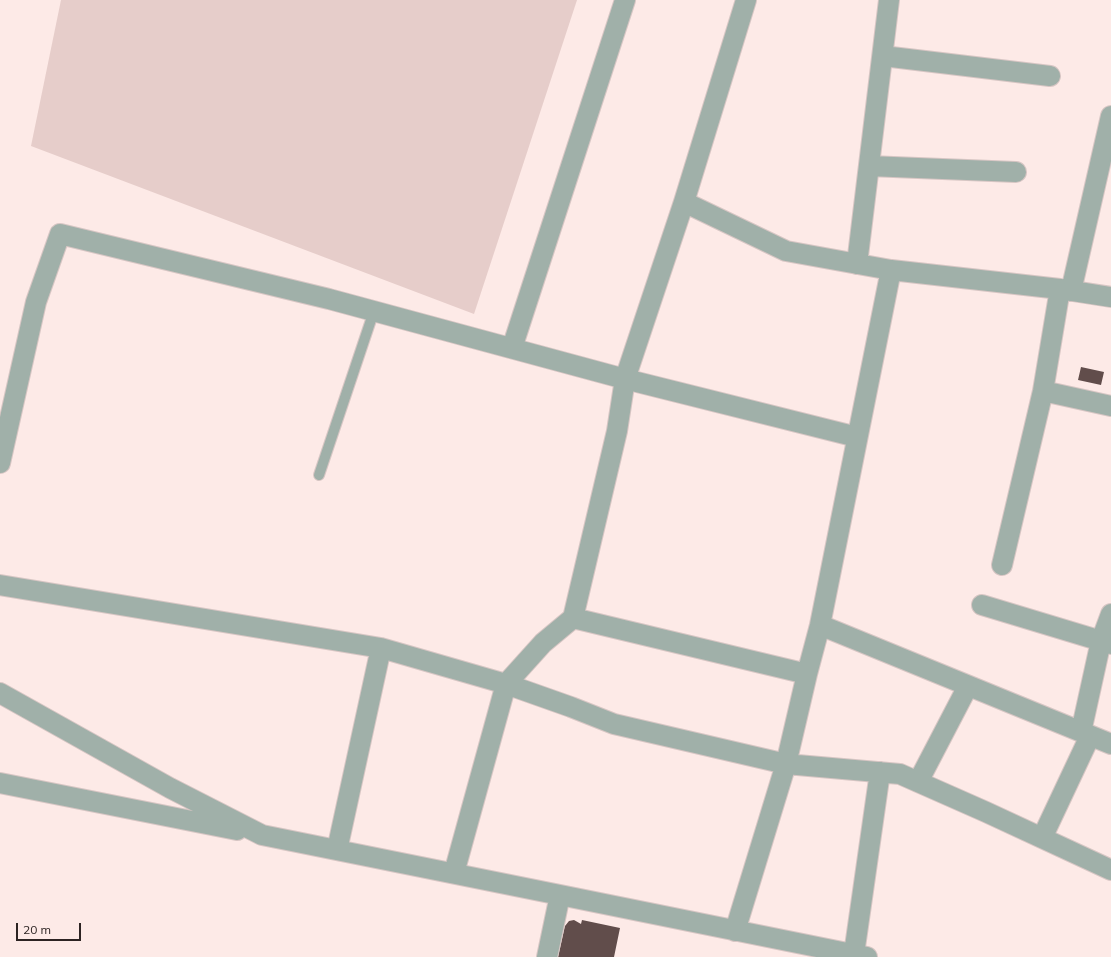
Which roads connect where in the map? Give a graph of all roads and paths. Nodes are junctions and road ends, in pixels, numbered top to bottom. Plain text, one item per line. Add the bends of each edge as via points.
1 (625, 0) edge
2 (746, 0) edge
3 (889, 0) edge
4 (883, 56) junction
5 (1050, 76) dead end
6 (1111, 116) edge
7 (869, 166) junction
8 (1016, 172) dead end
9 (684, 202) junction
10 (857, 264) junction
11 (891, 270) junction
12 (1065, 290) junction
13 (1111, 298) edge
14 (374, 311) junction
15 (512, 348) junction
16 (625, 379) junction
17 (1043, 391) junction
18 (1111, 406) edge
19 (858, 437) junction
20 (0, 463) edge
21 (319, 475) dead end
22 (1002, 565) dead end
23 (0, 585) edge
24 (982, 605) dead end
25 (1111, 614) edge
26 (573, 618) junction
27 (820, 625) junction
28 (1106, 643) edge
29 (381, 648) junction
30 (807, 674) junction
31 (506, 684) junction
32 (968, 686) junction
33 (0, 693) edge
34 (1085, 734) junction
35 (1111, 744) edge
36 (786, 764) junction
37 (880, 772) junction
38 (918, 782) junction
39 (0, 783) edge
40 (262, 835) junction
41 (1042, 838) junction
42 (337, 850) junction
43 (1111, 870) edge
44 (454, 874) junction
45 (560, 895) junction
46 (735, 930) junction
47 (861, 956) edge
48 (547, 957) edge

1 - 15 street
2 - 9 street
3 - 4 street
4 - 5 street
4 - 7 street
6 - 12 street
7 - 8 street
7 - 10 street
9 - 10 street via 786,251
9 - 16 street
10 - 11 street
11 - 12 street
11 - 19 street
12 - 13 street
12 - 17 street
14 - 15 street
14 - 20 street via 60,234 36,302
14 - 21 lane
15 - 16 street
16 - 19 street
16 - 26 street via 617,431
17 - 18 street
17 - 22 street
19 - 27 street
23 - 29 street
24 - 28 street
25 - 28 street
26 - 30 street
26 - 31 street via 544,643
27 - 30 street
27 - 32 street
28 - 34 street
29 - 31 street
29 - 42 street
30 - 36 street
31 - 36 street via 614,724
31 - 44 street
32 - 34 street
32 - 38 street
33 - 40 street via 170,788
34 - 35 street
34 - 41 street
36 - 37 street
36 - 46 street
37 - 38 street via 900,774
37 - 47 street
38 - 41 street
39 - 40 street
40 - 42 street
41 - 43 street
42 - 44 street
44 - 45 street
45 - 46 street
45 - 48 street
46 - 47 street

